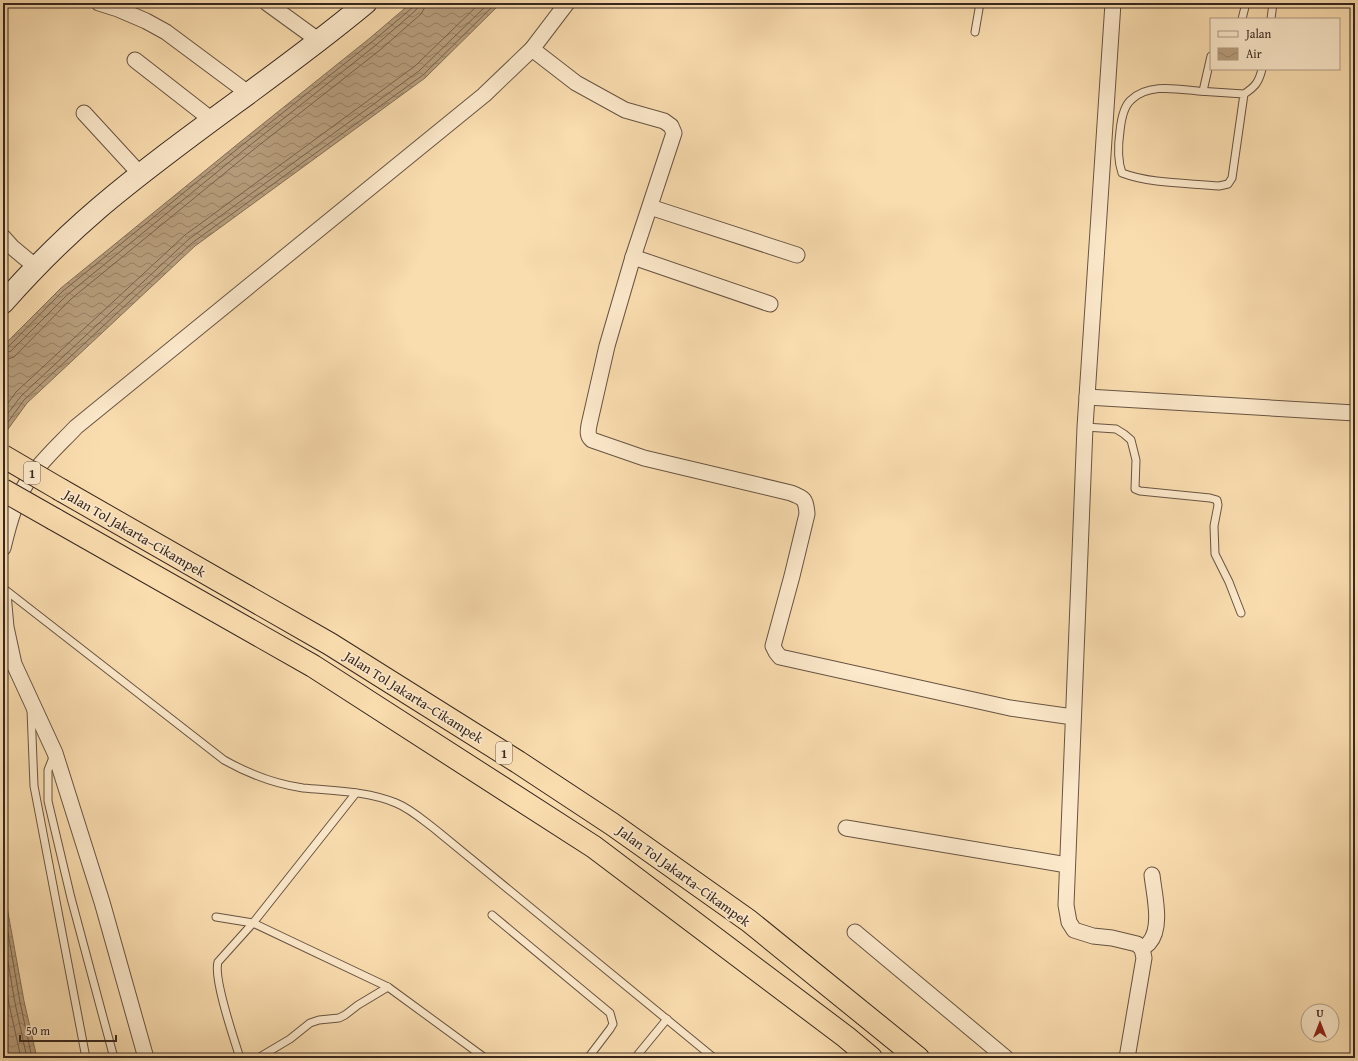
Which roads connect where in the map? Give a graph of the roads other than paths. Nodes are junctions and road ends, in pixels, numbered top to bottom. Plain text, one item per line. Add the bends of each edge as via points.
1 (99, 3) edge
2 (266, 3) edge
3 (567, 3) edge
4 (980, 3) edge
5 (1113, 3) edge
6 (1246, 3) edge
7 (1274, 3) edge
8 (359, 5) edge
9 (1242, 18) edge
10 (1271, 18) edge
11 (975, 32) dead end
12 (318, 40) junction
13 (532, 49) junction
14 (135, 60) dead end
15 (1210, 60) edge
16 (1262, 70) edge
17 (1203, 91) junction
18 (248, 93) junction
19 (1244, 94) junction
20 (84, 113) dead end
21 (212, 120) junction
22 (141, 175) junction
23 (650, 207) junction
24 (3, 237) edge
25 (797, 255) dead end
26 (633, 257) junction
27 (36, 267) junction
28 (3, 303) edge
29 (770, 304) dead end
30 (1086, 397) junction
31 (1355, 413) edge
32 (1085, 427) junction
33 (3, 456) edge
34 (3, 490) edge
35 (3, 548) edge
36 (3, 588) edge
37 (3, 594) edge
38 (1241, 614) dead end
39 (31, 700) junction
40 (1073, 717) junction
41 (55, 753) junction
42 (356, 792) junction
43 (846, 828) dead end
44 (1067, 865) junction
45 (1152, 875) dead end
46 (492, 915) dead end
47 (216, 917) dead end
48 (253, 923) junction
49 (854, 932) dead end
50 (1142, 949) junction
51 (388, 987) junction
52 (667, 1019) junction
53 (86, 1058) edge
54 (114, 1058) edge
55 (146, 1058) edge
56 (240, 1058) edge
57 (258, 1058) edge
58 (485, 1058) edge
59 (588, 1058) edge
60 (635, 1058) edge
61 (714, 1058) edge
62 (871, 1058) edge
63 (918, 1058) edge
64 (1006, 1058) edge
65 (1127, 1058) edge

1 - 18 street via 146,21 166,32
2 - 12 street
3 - 13 street
4 - 11 lane
5 - 30 street
6 - 9 lane
7 - 10 lane
8 - 12 street
12 - 18 street
13 - 23 street via 576,83 603,99 626,110 664,121 671,126 673,140
13 - 35 street via 484,95 76,427 31,475 9,522
14 - 21 street
15 - 17 lane
16 - 19 lane via 1260,79
17 - 19 lane
17 - 19 lane via 1164,88 1140,93 1130,100 1120,124 1118,145 1122,173 1134,178 1151,180 1219,186 1228,184 1232,178
18 - 21 street
20 - 22 street
21 - 22 street
22 - 27 street via 89,217
23 - 25 street
23 - 26 street
24 - 27 street
26 - 29 street
26 - 40 street via 607,346 589,425 589,438 644,458 801,497 806,504 806,514 773,646 780,657 1010,708
27 - 28 street
30 - 31 street
30 - 32 street
32 - 38 lane via 1116,429 1130,440 1136,460 1134,488 1137,491 1217,500 1214,526 1215,554
32 - 40 street
33 - 63 highway, Jalan Tol Jakarta–Cikampek / 1, bridge via 336,648 587,807 748,921
34 - 62 highway, Jalan Tol Jakarta–Cikampek / 1, bridge via 312,666 594,847
36 - 42 lane via 224,760 275,782
37 - 39 street via 6,627 14,664
39 - 41 street
39 - 53 lane via 34,786
40 - 44 street
41 - 54 lane via 48,770 48,801
41 - 55 street via 102,902
42 - 48 lane
42 - 52 lane via 397,803 410,811
43 - 44 street
44 - 50 street via 1066,905 1069,922 1074,930 1137,944
45 - 50 street via 1156,927 1150,942
46 - 59 lane via 610,1013 610,1029
47 - 48 lane
48 - 51 lane
48 - 56 lane via 217,966 219,986
49 - 64 street
50 - 65 street via 1144,958
51 - 57 lane via 346,1015 310,1023 290,1039
51 - 58 lane
52 - 60 lane
52 - 61 lane

